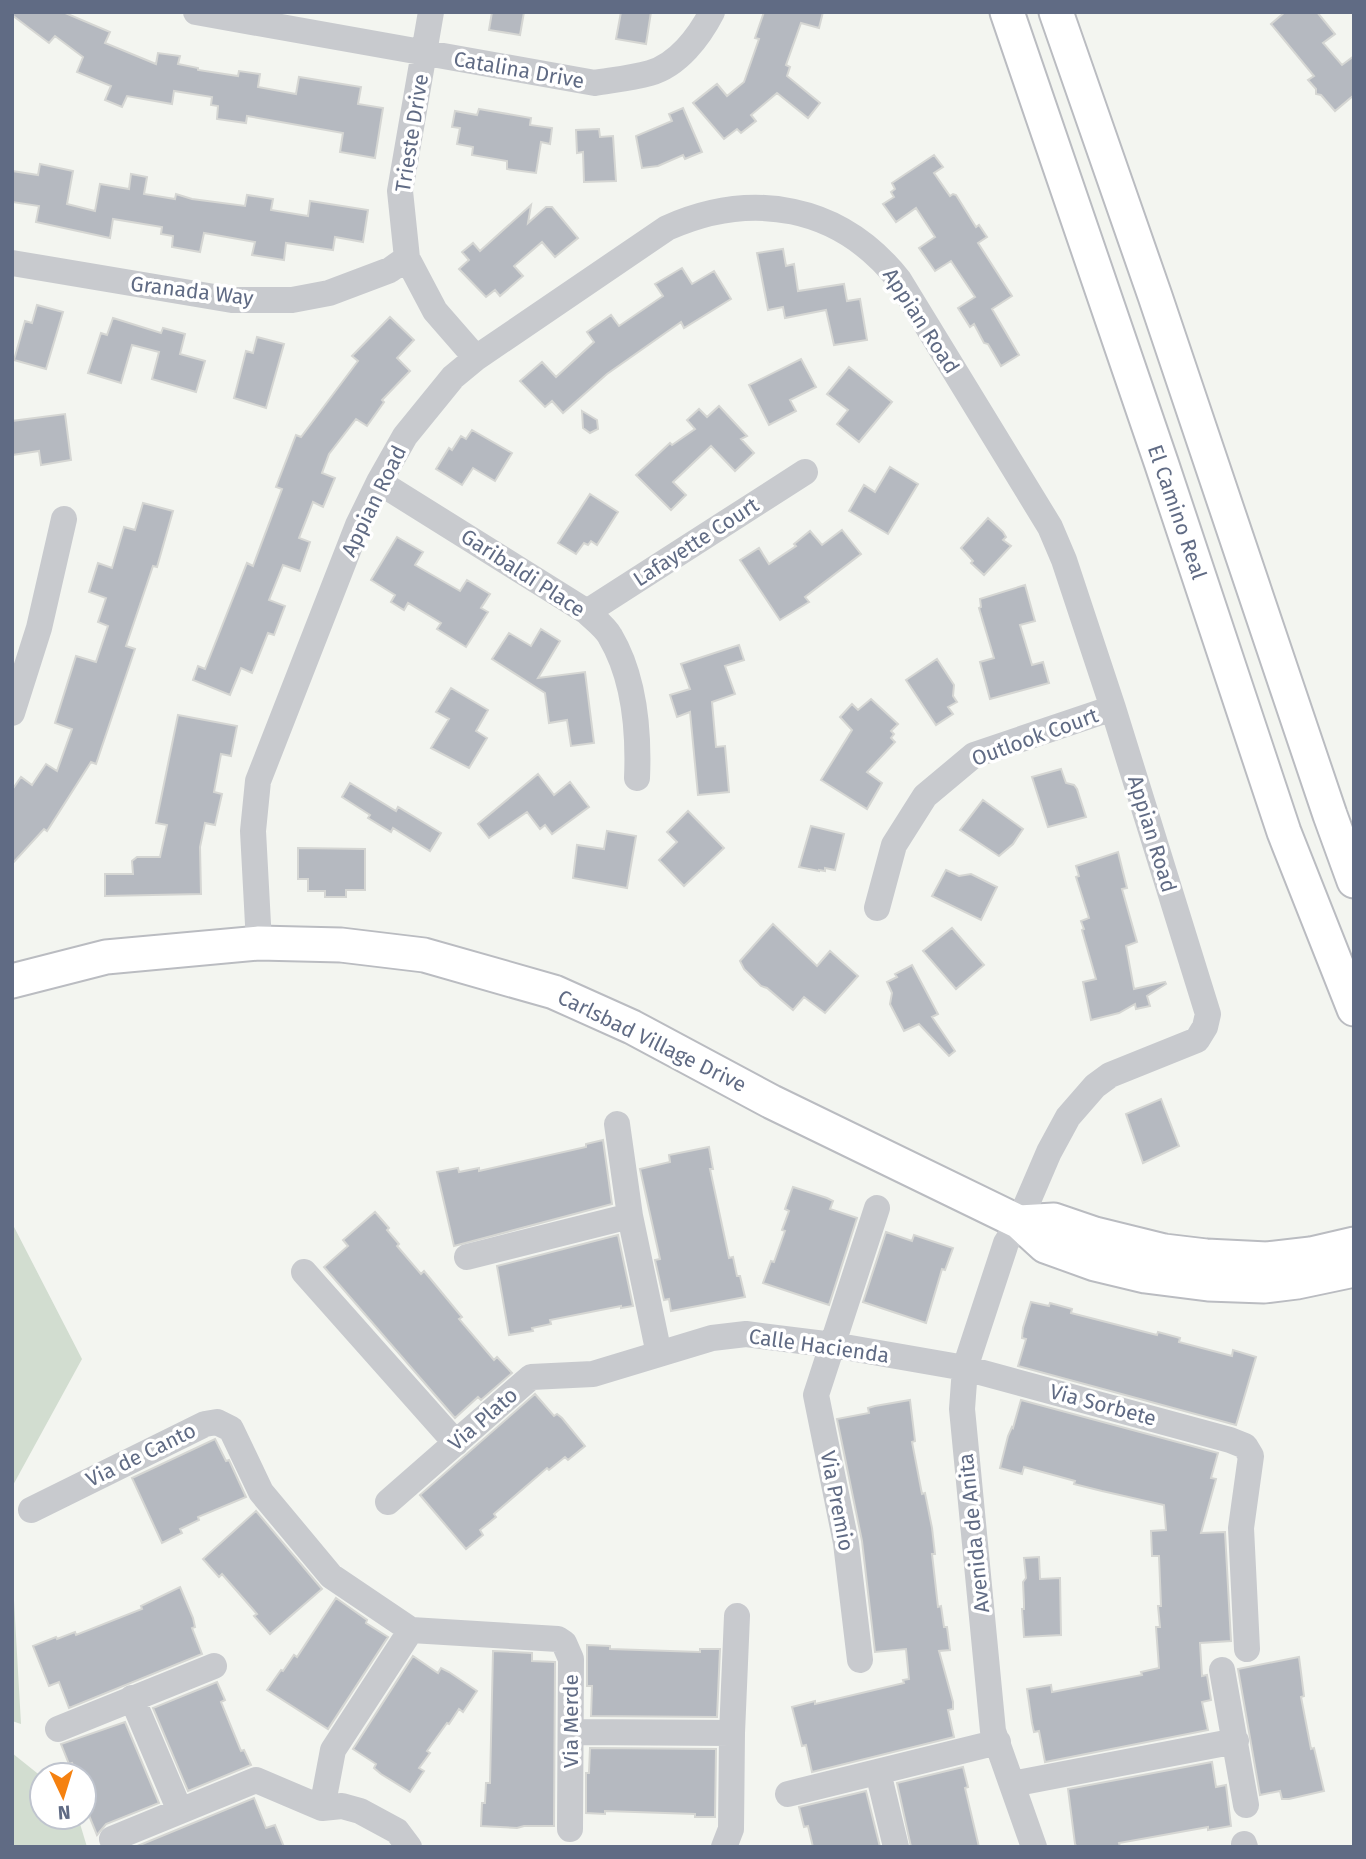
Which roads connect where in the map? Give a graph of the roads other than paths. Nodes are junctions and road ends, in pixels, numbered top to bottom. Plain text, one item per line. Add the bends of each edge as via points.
1 (196, 12) edge
2 (431, 12) edge
3 (712, 12) edge
4 (1007, 12) edge
5 (1056, 12) edge
6 (425, 54) junction
7 (407, 258) junction
8 (12, 263) edge
9 (476, 358) junction
10 (805, 472) dead end
11 (379, 482) junction
12 (64, 519) dead end
13 (587, 612) junction
14 (1113, 708) junction
15 (12, 713) edge
16 (637, 778) dead end
17 (1354, 881) edge
18 (877, 908) dead end
19 (259, 943) junction
20 (12, 981) edge
21 (1354, 1009) edge
22 (617, 1124) dead end
23 (877, 1208) dead end
24 (630, 1216) junction
25 (1019, 1222) junction
26 (1354, 1244) edge
27 (467, 1257) dead end
28 (1354, 1269) edge
29 (304, 1272) dead end
30 (833, 1345) junction
31 (659, 1354) junction
32 (965, 1368) junction
33 (593, 1374) joint
34 (456, 1443) junction
35 (388, 1502) dead end
36 (31, 1510) dead end
37 (737, 1616) dead end
38 (411, 1630) junction
39 (1247, 1649) dead end
40 (860, 1660) dead end
41 (214, 1666) dead end
42 (1222, 1670) dead end
43 (132, 1698) junction
44 (58, 1729) dead end
45 (571, 1732) junction
46 (732, 1732) junction
47 (1236, 1741) junction
48 (998, 1742) junction
49 (878, 1772) junction
50 (1012, 1784) junction
51 (788, 1794) dead end
52 (1246, 1805) dead end
53 (322, 1808) junction
54 (180, 1811) junction
55 (570, 1829) dead end
56 (112, 1839) dead end
57 (409, 1847) edge
58 (724, 1847) edge
59 (897, 1847) edge
60 (1034, 1847) edge

1 - 6 street, Catalina Drive
2 - 6 street, Trieste Drive
3 - 6 street, Catalina Drive via 701,33 675,60 652,73 595,83
4 - 21 main road, El Camino Real via 1284,832
5 - 17 main road
6 - 7 street, Trieste Drive via 400,191
7 - 8 street, Granada Way via 390,270 330,293 292,300 232,300
7 - 9 street, Trieste Drive via 435,311
9 - 11 street, Appian Road via 453,377 405,436
9 - 14 street, Appian Road via 686,219 735,209 775,208 837,225 886,263 899,280 1050,527
10 - 13 street, Lafayette Court
11 - 13 street, Garibaldi Place
11 - 19 street, Appian Road via 258,781 253,831
12 - 15 street via 39,628
13 - 16 street, Garibaldi Place via 609,634 628,677 638,740
14 - 18 street, Outlook Court via 974,755 925,796 894,845
14 - 25 street, Appian Road via 1207,1008 1207,1023 1197,1040 1119,1071 1095,1086 1057,1135
19 - 20 main road, Carlsbad Village Drive via 106,957
19 - 25 main road, Carlsbad Village Drive via 341,945 424,955 554,992
22 - 24 street
23 - 30 street, Via Premio
24 - 27 street
24 - 31 street
25 - 26 main road, Carlsbad Village Drive via 1054,1220 1164,1251 1206,1256 1267,1259
25 - 28 main road, Carlsbad Village Drive via 1045,1246 1145,1276 1264,1286
25 - 32 street, Avenida de Anita via 1006,1243
29 - 34 street
30 - 31 street, Calle Hacienda via 746,1334 712,1338
30 - 32 street, Calle Hacienda
30 - 40 street, Via Premio via 816,1395 846,1543
31 - 33 street, Calle Hacienda
32 - 39 street, Via Sorbete via 1240,1443 1251,1456 1241,1528
32 - 48 street, Avenida de Anita via 962,1409 993,1731
33 - 34 street, Via Plato via 531,1377
34 - 35 street, Via Plato
36 - 38 street, Via de Canto via 217,1422 231,1429 261,1492 331,1576
37 - 46 street
38 - 45 street, Via Merde via 558,1639 571,1660
38 - 53 street via 333,1749
41 - 43 street
42 - 47 street
43 - 44 street
43 - 54 street
45 - 46 street
45 - 55 street, Via Merde
46 - 58 street via 731,1829
47 - 50 street
47 - 52 street
48 - 49 street
48 - 50 street, Avenida de Anita
49 - 51 street
49 - 59 street
50 - 60 street, Avenida de Anita
53 - 54 street via 256,1780
53 - 57 street via 342,1806 360,1811 397,1831
54 - 56 street

